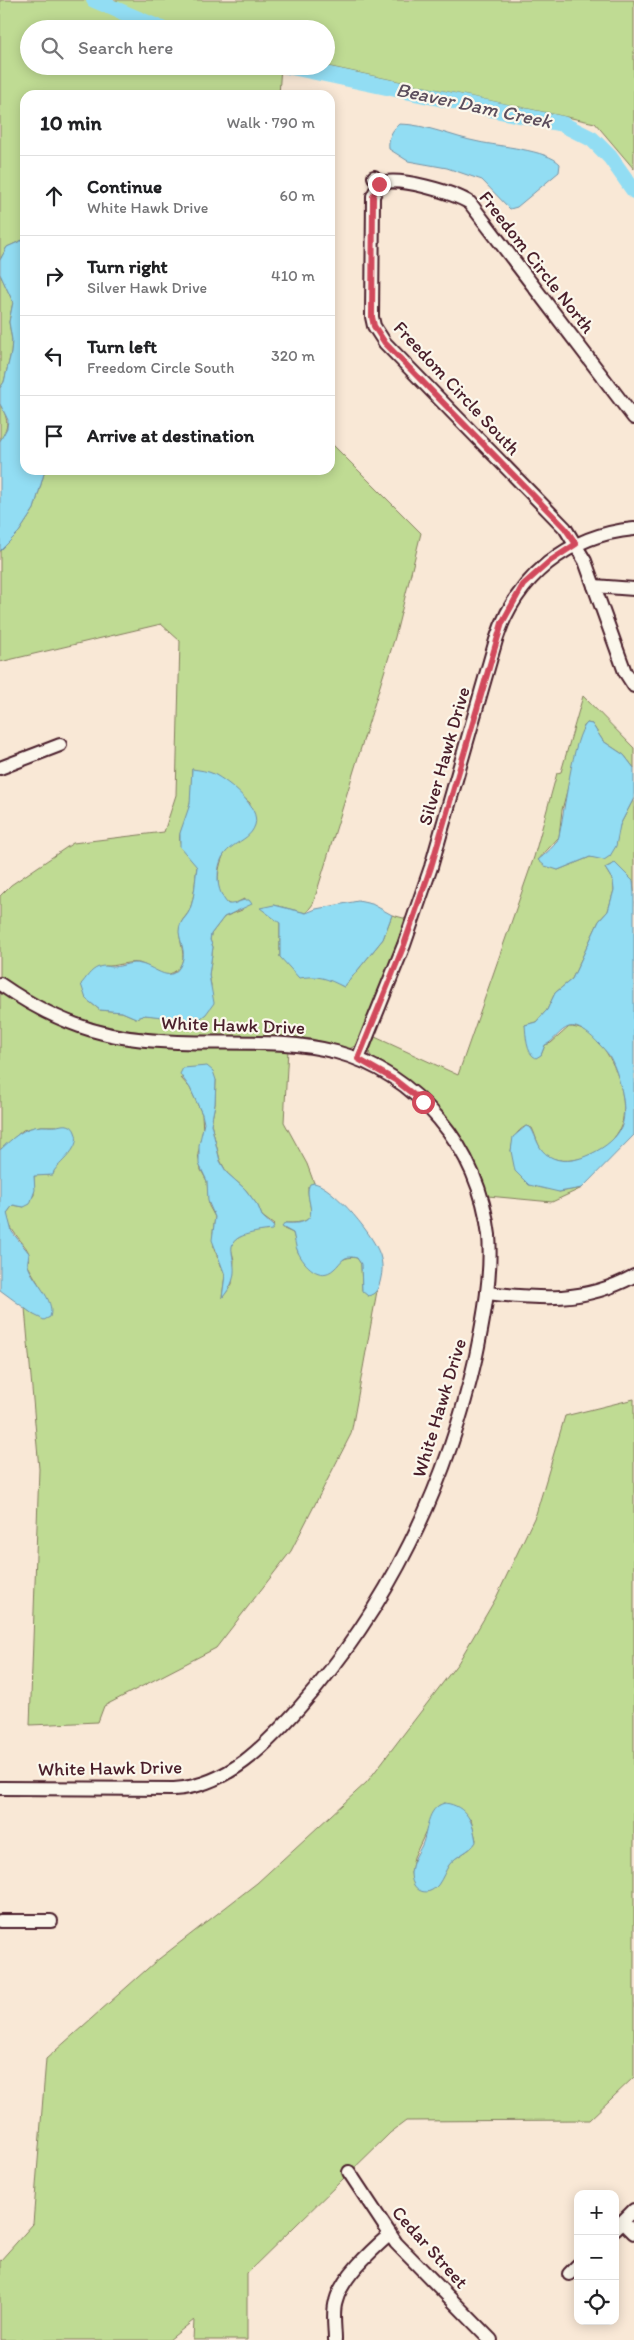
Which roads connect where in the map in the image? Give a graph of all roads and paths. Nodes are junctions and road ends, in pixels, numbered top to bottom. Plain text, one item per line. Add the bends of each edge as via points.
1 (377, 180) joint
2 (634, 418) edge
3 (634, 529) edge
4 (576, 544) junction
5 (594, 586) junction
6 (634, 589) edge
7 (634, 686) edge
8 (60, 744) dead end
9 (0, 768) edge
10 (0, 984) edge
11 (358, 1059) junction
12 (634, 1276) edge
13 (487, 1293) junction
14 (0, 1788) edge
15 (0, 1921) edge
16 (51, 1921) dead end
17 (349, 2172) dead end
18 (634, 2210) edge
19 (619, 2226) edge
20 (634, 2233) edge
21 (389, 2235) junction
22 (335, 2340) edge
23 (491, 2340) edge

1 - 2 street, Freedom Circle North via 430,188 457,195 470,203
1 - 4 street, Freedom Circle South via 373,196 372,317 378,335 565,528
3 - 4 street, Silver Hawk Drive
4 - 5 street, Freedom Circle South
4 - 11 street, Silver Hawk Drive via 523,585 502,623 431,867
5 - 6 street
5 - 7 street, Freedom Circle South via 625,672
8 - 9 street
10 - 11 street, White Hawk Drive via 55,1017 118,1036 152,1041 293,1043
11 - 13 street, White Hawk Drive via 384,1072 416,1096 437,1116 462,1152 472,1172 485,1215 489,1252
12 - 13 street via 608,1288 575,1297 532,1298
13 - 14 street, White Hawk Drive via 480,1337 458,1426 406,1553 378,1602 330,1670 261,1748 227,1773 180,1789
15 - 16 street
17 - 21 street, Cedar Street
18 - 19 street
19 - 20 street
21 - 22 street via 371,2251 335,2302
21 - 23 street, Cedar Street

